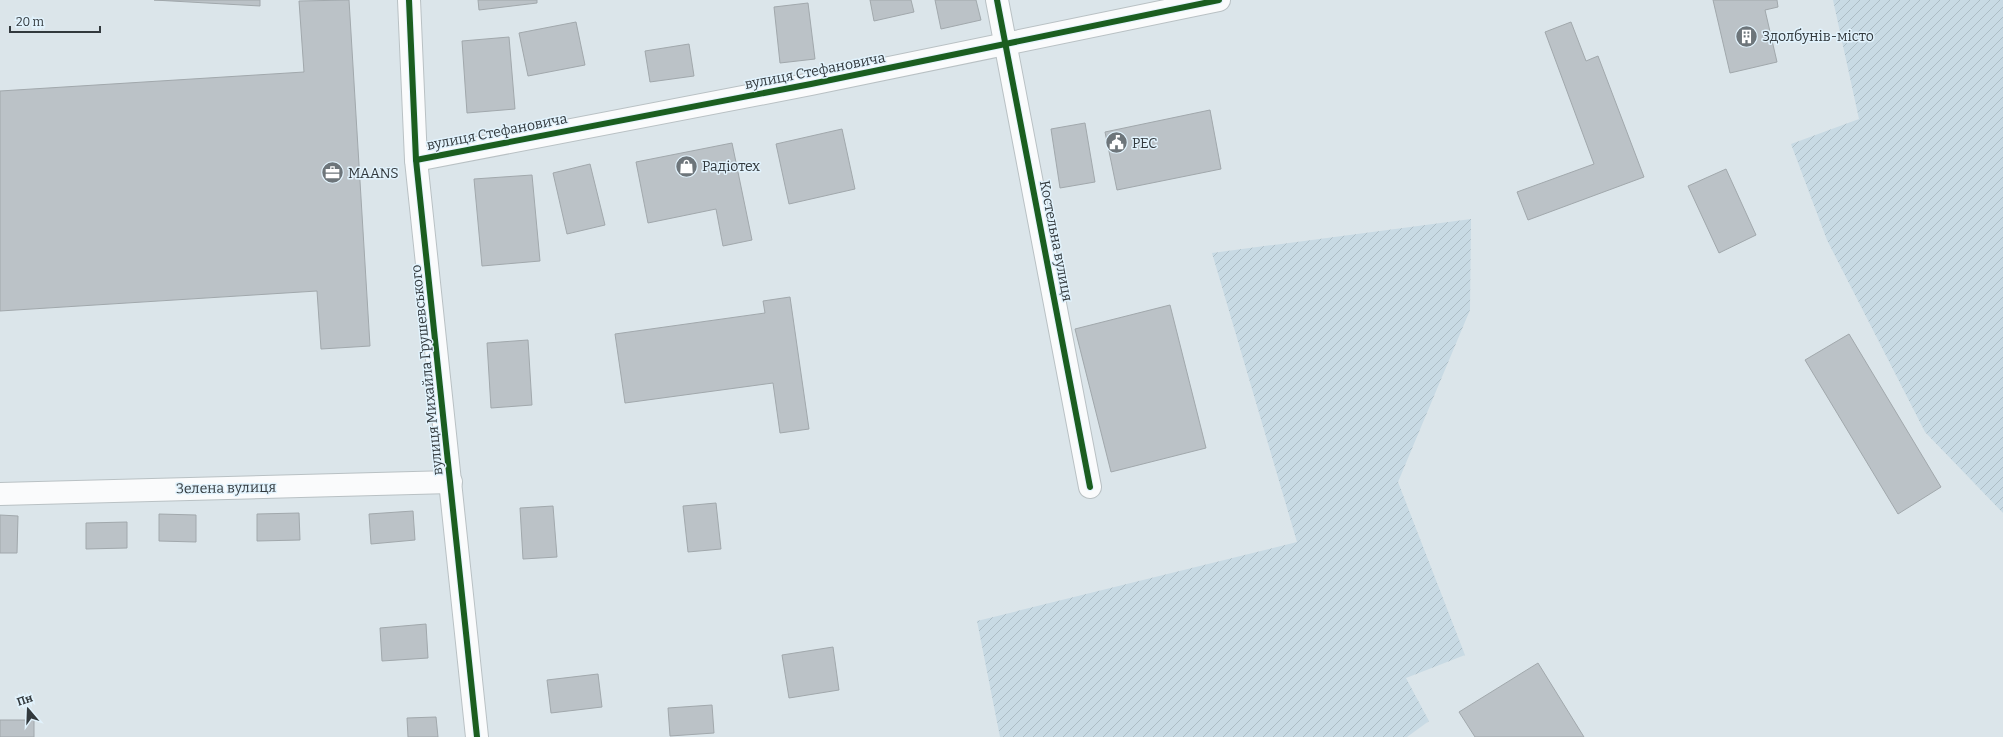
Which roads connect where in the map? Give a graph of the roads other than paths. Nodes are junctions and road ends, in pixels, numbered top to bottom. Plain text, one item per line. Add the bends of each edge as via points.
1 (409, 0) edge
2 (997, 0) edge
3 (1219, 0) edge
4 (1006, 44) junction
5 (416, 160) junction
6 (451, 482) junction
7 (1090, 487) dead end
8 (0, 494) edge
9 (477, 737) edge

1 - 5 street, вулиця Михайла Грушевського
2 - 4 street, Костельна вулиця
3 - 4 street, вулиця Стефановича
4 - 5 street, вулиця Стефановича
4 - 7 street, Костельна вулиця
5 - 6 street, вулиця Михайла Грушевського
6 - 8 street, Зелена вулиця
6 - 9 street, вулиця Михайла Грушевського

